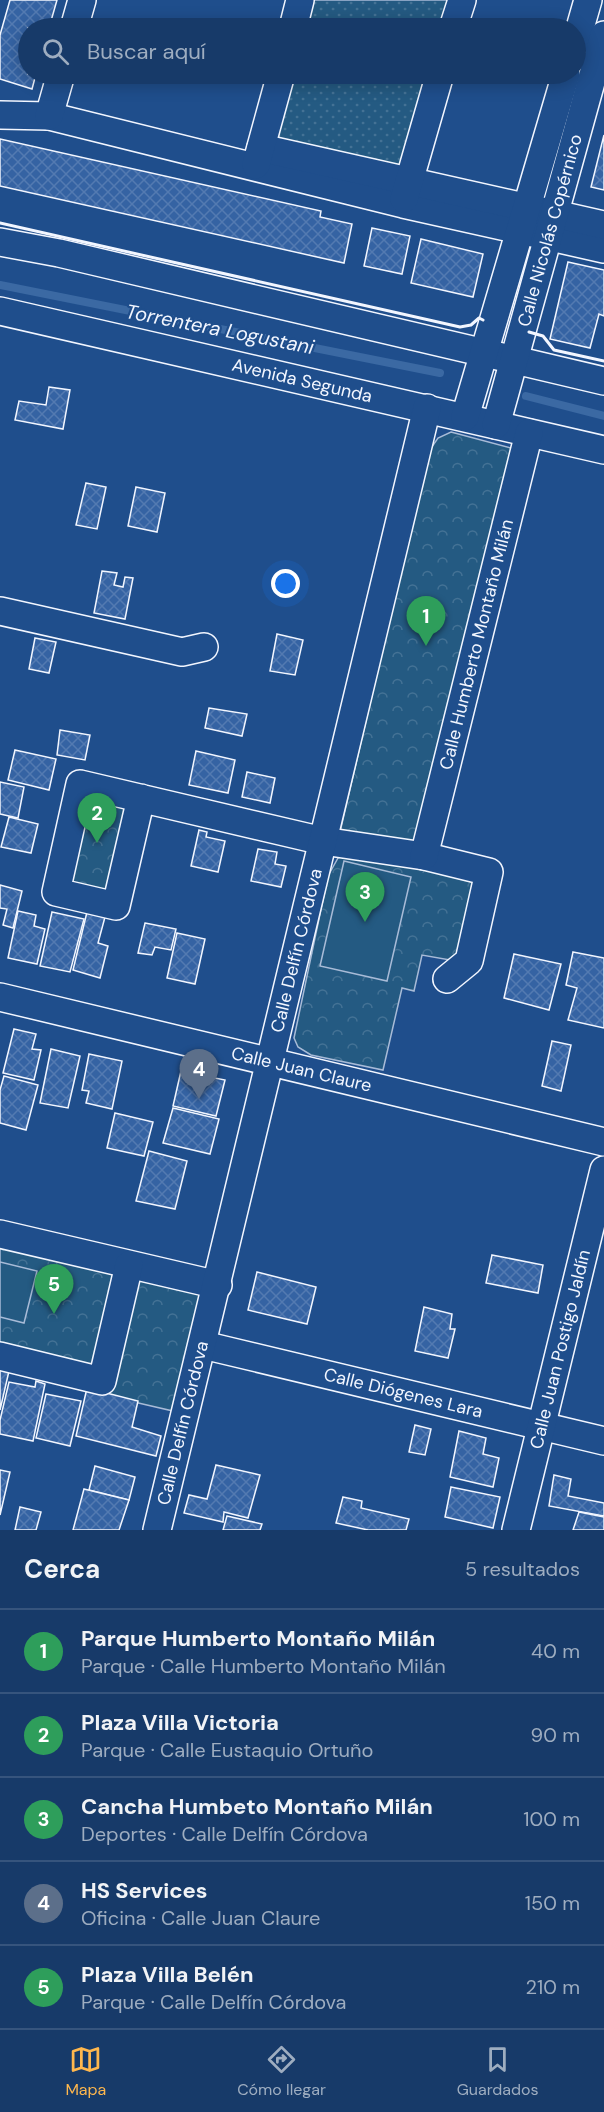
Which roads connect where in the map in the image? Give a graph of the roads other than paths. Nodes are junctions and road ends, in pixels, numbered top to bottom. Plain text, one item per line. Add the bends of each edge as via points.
1 (82, 0) edge
2 (300, 0) edge
3 (462, 0) edge
4 (588, 0) edge
5 (77, 18) edge
6 (296, 18) edge
7 (456, 18) edge
8 (583, 18) edge
9 (604, 35) edge
10 (58, 84) edge
11 (277, 84) edge
12 (437, 84) edge
13 (563, 84) edge
14 (0, 115) edge
15 (49, 116) junction
16 (258, 158) junction
17 (406, 193) junction
18 (523, 219) junction
19 (550, 225) junction
20 (604, 225) edge
21 (0, 242) edge
22 (604, 249) edge
23 (0, 311) edge
24 (483, 352) junction
25 (512, 360) junction
26 (604, 381) edge
27 (427, 408) junction
28 (465, 417) junction
29 (495, 425) junction
30 (529, 433) junction
31 (604, 450) edge
32 (0, 611) edge
33 (204, 648) dead end
34 (141, 798) junction
35 (323, 841) junction
36 (424, 856) junction
37 (447, 979) dead end
38 (0, 997) edge
39 (270, 1063) junction
40 (604, 1142) edge
41 (604, 1170) edge
42 (0, 1234) edge
43 (129, 1265) junction
44 (218, 1285) junction
45 (203, 1345) junction
46 (0, 1356) edge
47 (542, 1426) junction
48 (604, 1441) edge
49 (157, 1530) edge
50 (516, 1530) edge

1 - 5 street
2 - 6 street
3 - 7 street
4 - 8 street
9 - 19 street, Calle Nicolás Copérnico
10 - 15 street
11 - 16 street
12 - 17 street
13 - 18 street, Calle Nicolás Copérnico
14 - 15 street
15 - 16 street
16 - 17 street
17 - 18 street
18 - 19 street
18 - 24 street, Calle Nicolás Copérnico
19 - 20 street
19 - 22 street
19 - 25 street, Calle Nicolás Copérnico
21 - 24 street
23 - 27 street, Avenida Segunda
24 - 25 street
24 - 28 street, Calle Nicolás Copérnico
25 - 26 street
25 - 29 street, Calle Nicolás Copérnico
27 - 28 street, Avenida Segunda
27 - 35 street, Calle Delfín Córdova
28 - 29 street, Avenida Segunda
29 - 30 street, Avenida Segunda
30 - 31 street, Avenida Segunda
30 - 36 street, Calle Humberto Montaño Milán
32 - 33 street via 182,652
34 - 34 street via 80,783 56,892 117,906
34 - 35 street
35 - 36 street
35 - 39 street, Calle Delfín Córdova
36 - 37 street via 489,872 469,961
38 - 39 street, Calle Juan Claure
39 - 40 street, Calle Juan Claure
39 - 44 street, Calle Delfín Córdova
41 - 47 street, Calle Juan Postigo Jaldín
42 - 43 street
43 - 44 street
43 - 46 street via 102,1381
44 - 45 street, Calle Delfín Córdova
45 - 47 street, Calle Diógenes Lara
45 - 49 street, Calle Delfín Córdova
47 - 48 street, Calle Diógenes Lara
47 - 50 street, Calle Juan Postigo Jaldín

